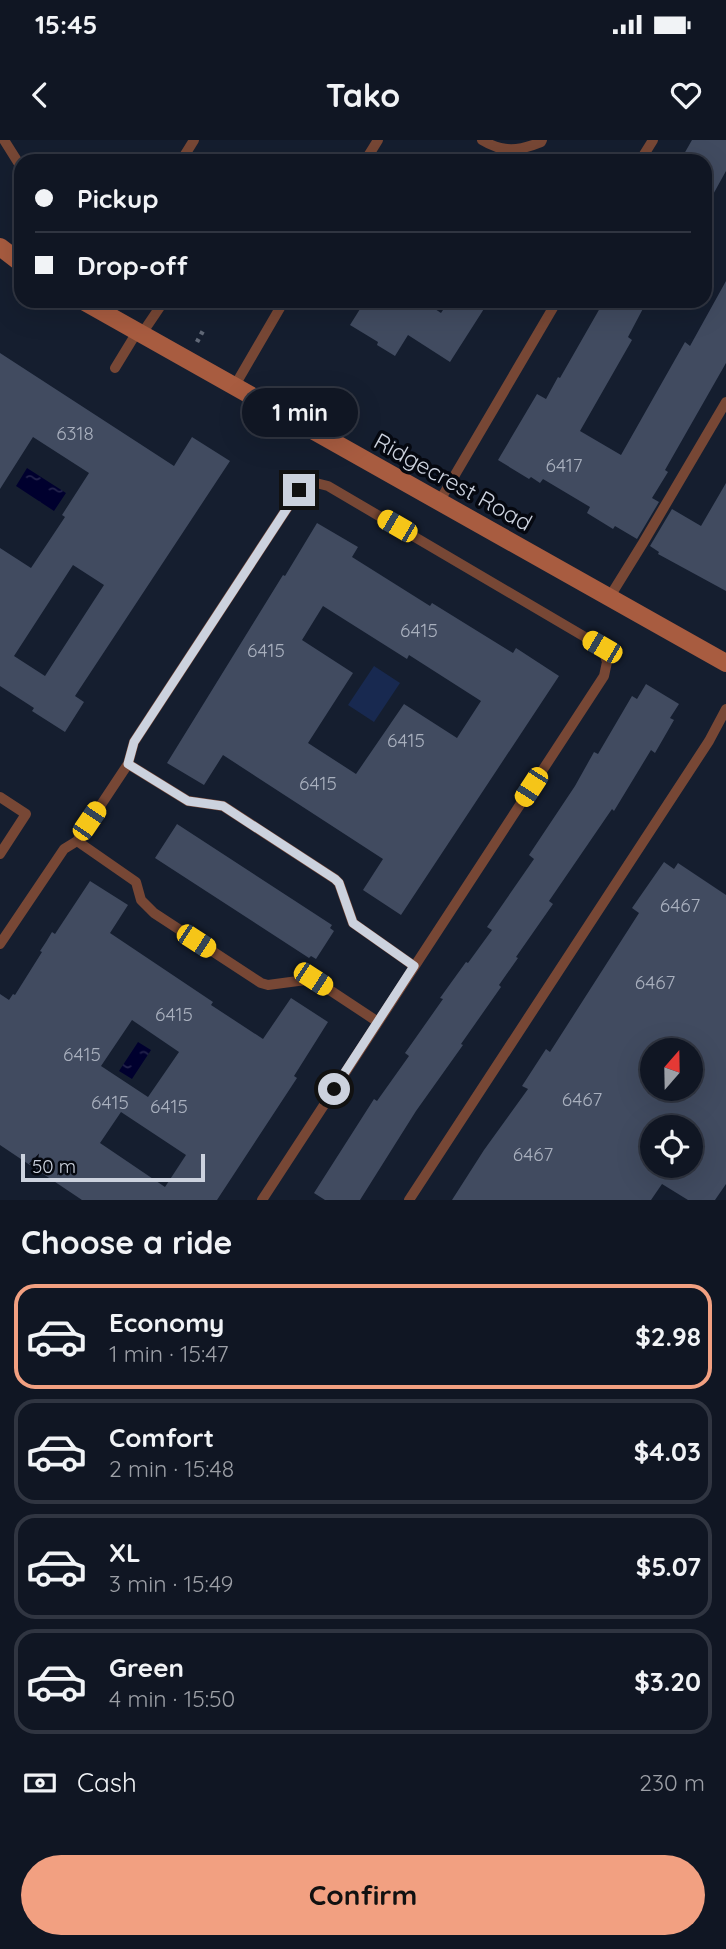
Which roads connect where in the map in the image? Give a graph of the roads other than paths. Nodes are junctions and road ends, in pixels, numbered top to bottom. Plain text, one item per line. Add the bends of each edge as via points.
1 (4, 140) edge
2 (482, 140) edge
3 (542, 140) edge
4 (14, 156) edge
5 (0, 247) edge
6 (14, 258) edge
7 (97, 308) edge
8 (159, 308) edge
9 (280, 308) edge
10 (553, 308) edge
11 (139, 333) junction
12 (115, 368) dead end
13 (234, 387) junction
14 (726, 402) edge
15 (439, 502) junction
16 (609, 597) junction
17 (726, 663) edge
18 (726, 709) edge
19 (128, 764) junction
20 (0, 797) edge
21 (77, 841) junction
22 (0, 854) edge
23 (0, 944) edge
24 (414, 966) junction
25 (378, 1022) junction
26 (261, 1200) edge
27 (409, 1200) edge

1 - 4 lane
2 - 3 lane via 521,150
5 - 6 street
7 - 11 street, Ridgecrest Road
8 - 11 lane
9 - 13 lane
10 - 15 lane
11 - 12 lane
11 - 13 street, Ridgecrest Road
13 - 15 street, Ridgecrest Road
14 - 16 lane
15 - 16 street, Ridgecrest Road
16 - 17 street, Ridgecrest Road
18 - 27 lane
19 - 21 lane
19 - 24 lane via 188,801 223,806 335,879 353,923
19 - 24 lane via 134,742 171,685 299,490 312,482 328,486 602,647 607,662 604,676
20 - 22 lane via 26,814
21 - 23 lane via 64,849
21 - 25 lane via 136,882 141,900 154,913 261,983 313,979
24 - 25 lane
25 - 26 lane

